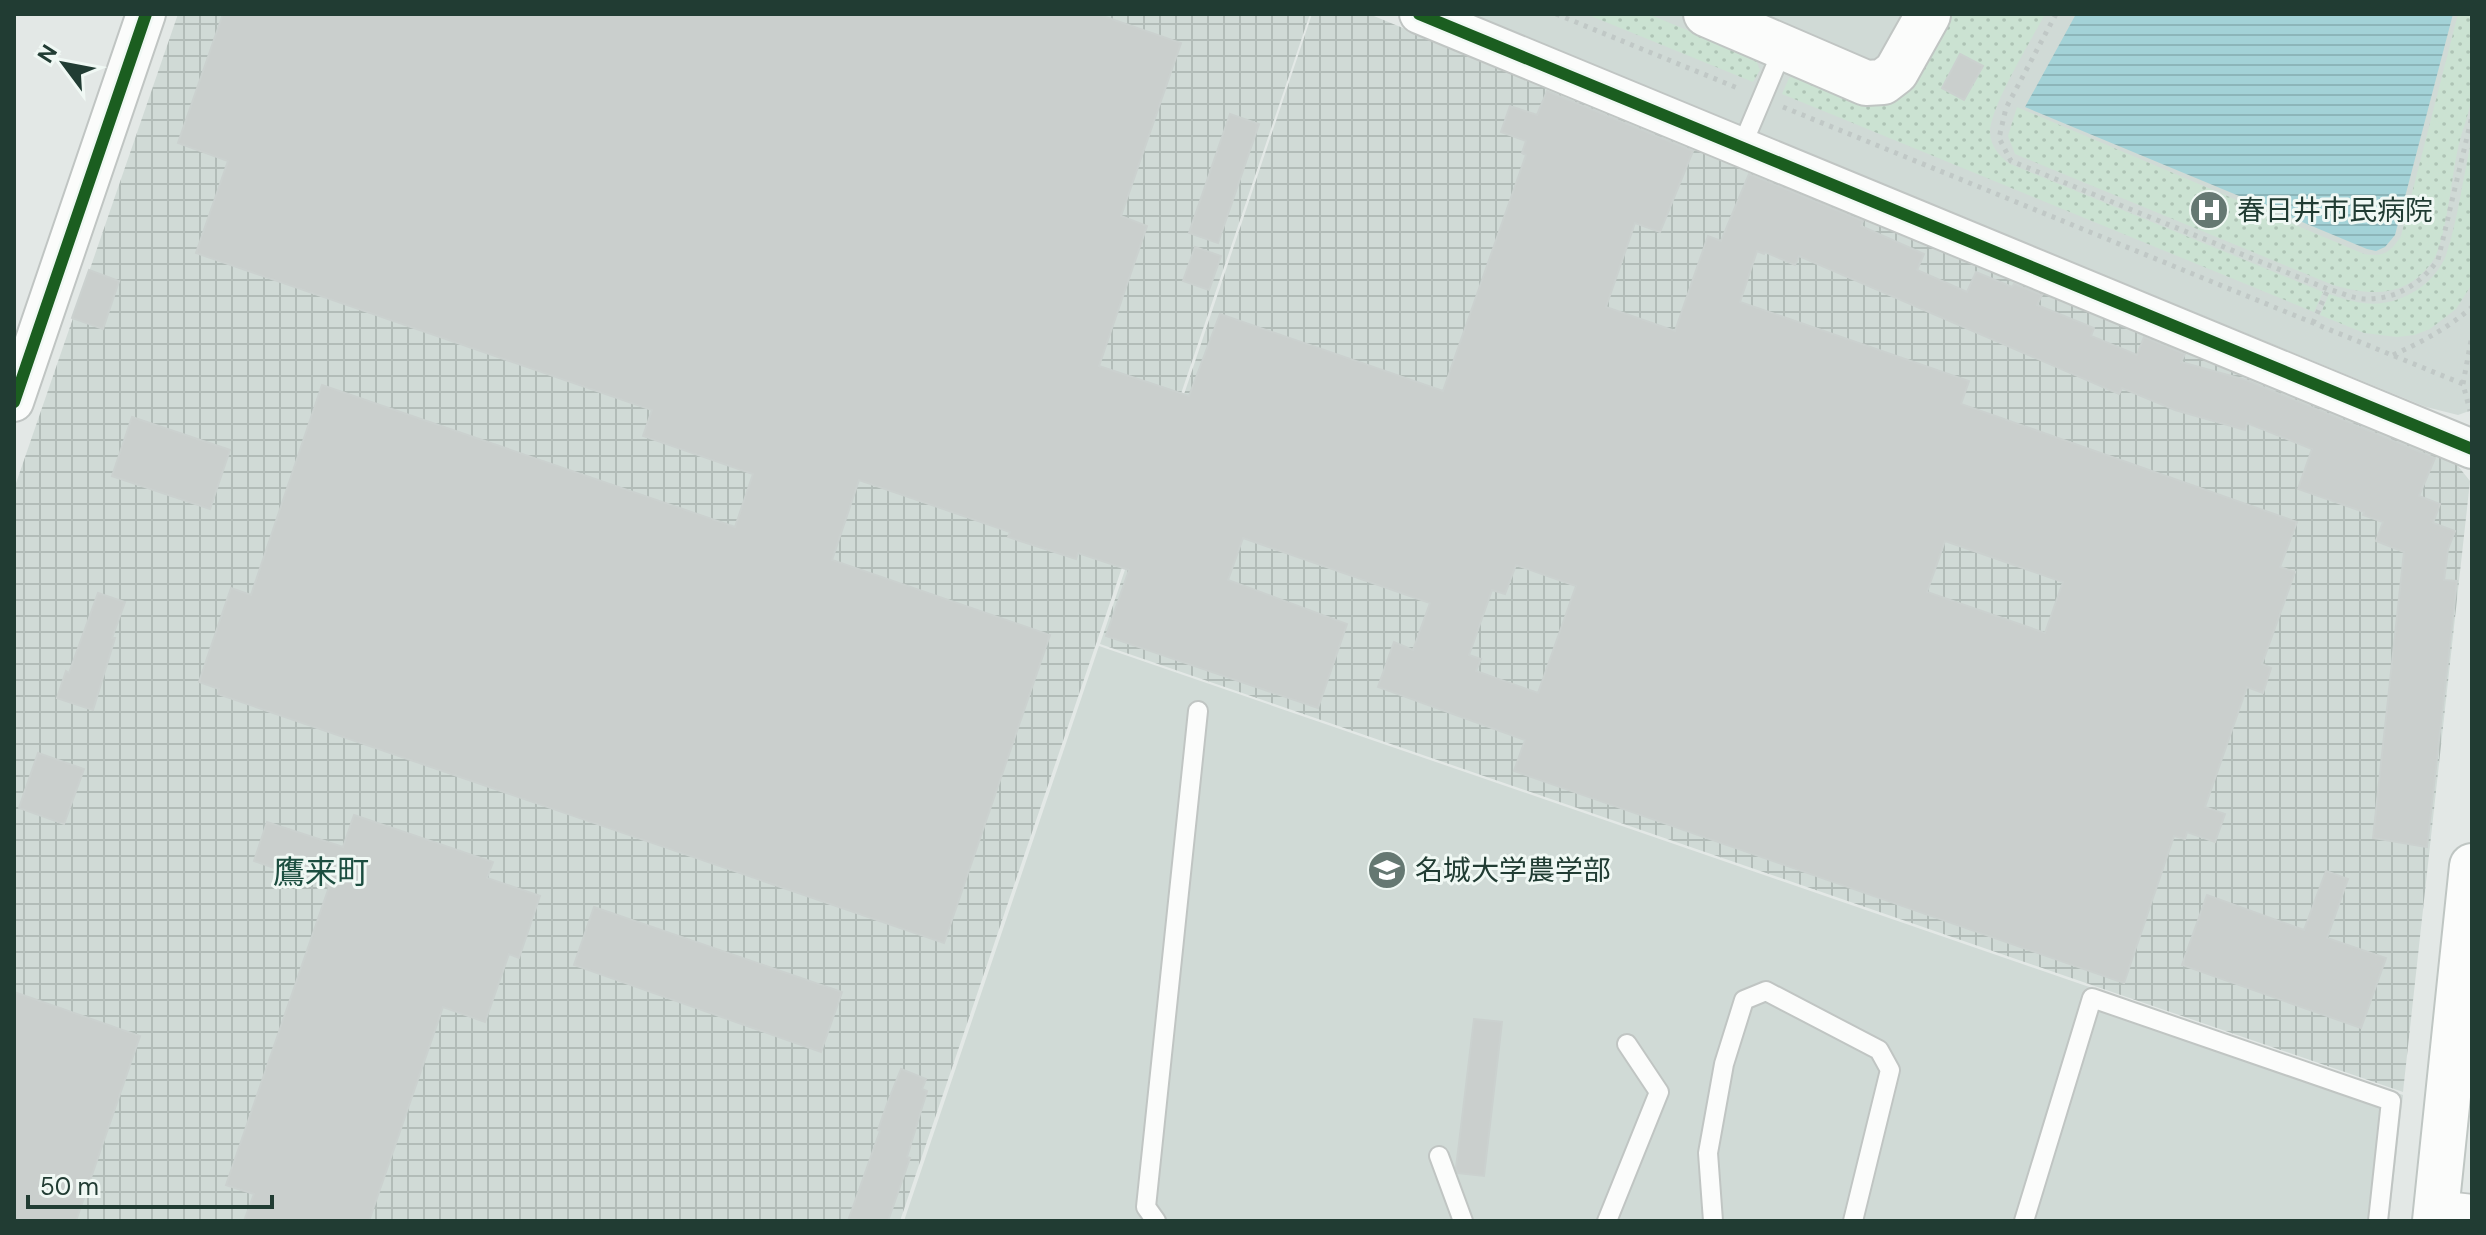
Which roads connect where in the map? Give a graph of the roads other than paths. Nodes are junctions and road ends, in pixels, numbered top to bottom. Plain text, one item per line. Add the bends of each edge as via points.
1 (146, 14) edge
2 (1419, 14) edge
3 (1706, 14) edge
4 (1928, 15) edge
5 (1784, 46) junction
6 (1741, 148) junction
7 (14, 402) edge
8 (2471, 431) edge
9 (1198, 711) dead end
10 (2472, 866) edge
11 (1627, 1044) dead end
12 (1439, 1156) dead end
13 (2447, 1215) edge
14 (1156, 1221) edge
15 (1463, 1221) edge
16 (1607, 1221) edge
17 (1713, 1221) edge
18 (1853, 1221) edge
19 (2024, 1221) edge
20 (2378, 1221) edge

1 - 7 street
2 - 6 street
3 - 5 main road
4 - 5 main road via 1896,72 1883,82 1866,83
5 - 6 lane
6 - 8 street
9 - 14 lane via 1146,1207
10 - 13 main road
11 - 16 lane via 1659,1092
12 - 15 lane
17 - 18 lane via 1708,1153 1724,1064 1744,1000 1766,991 1879,1050 1890,1070
19 - 20 lane via 2092,998 2391,1101

